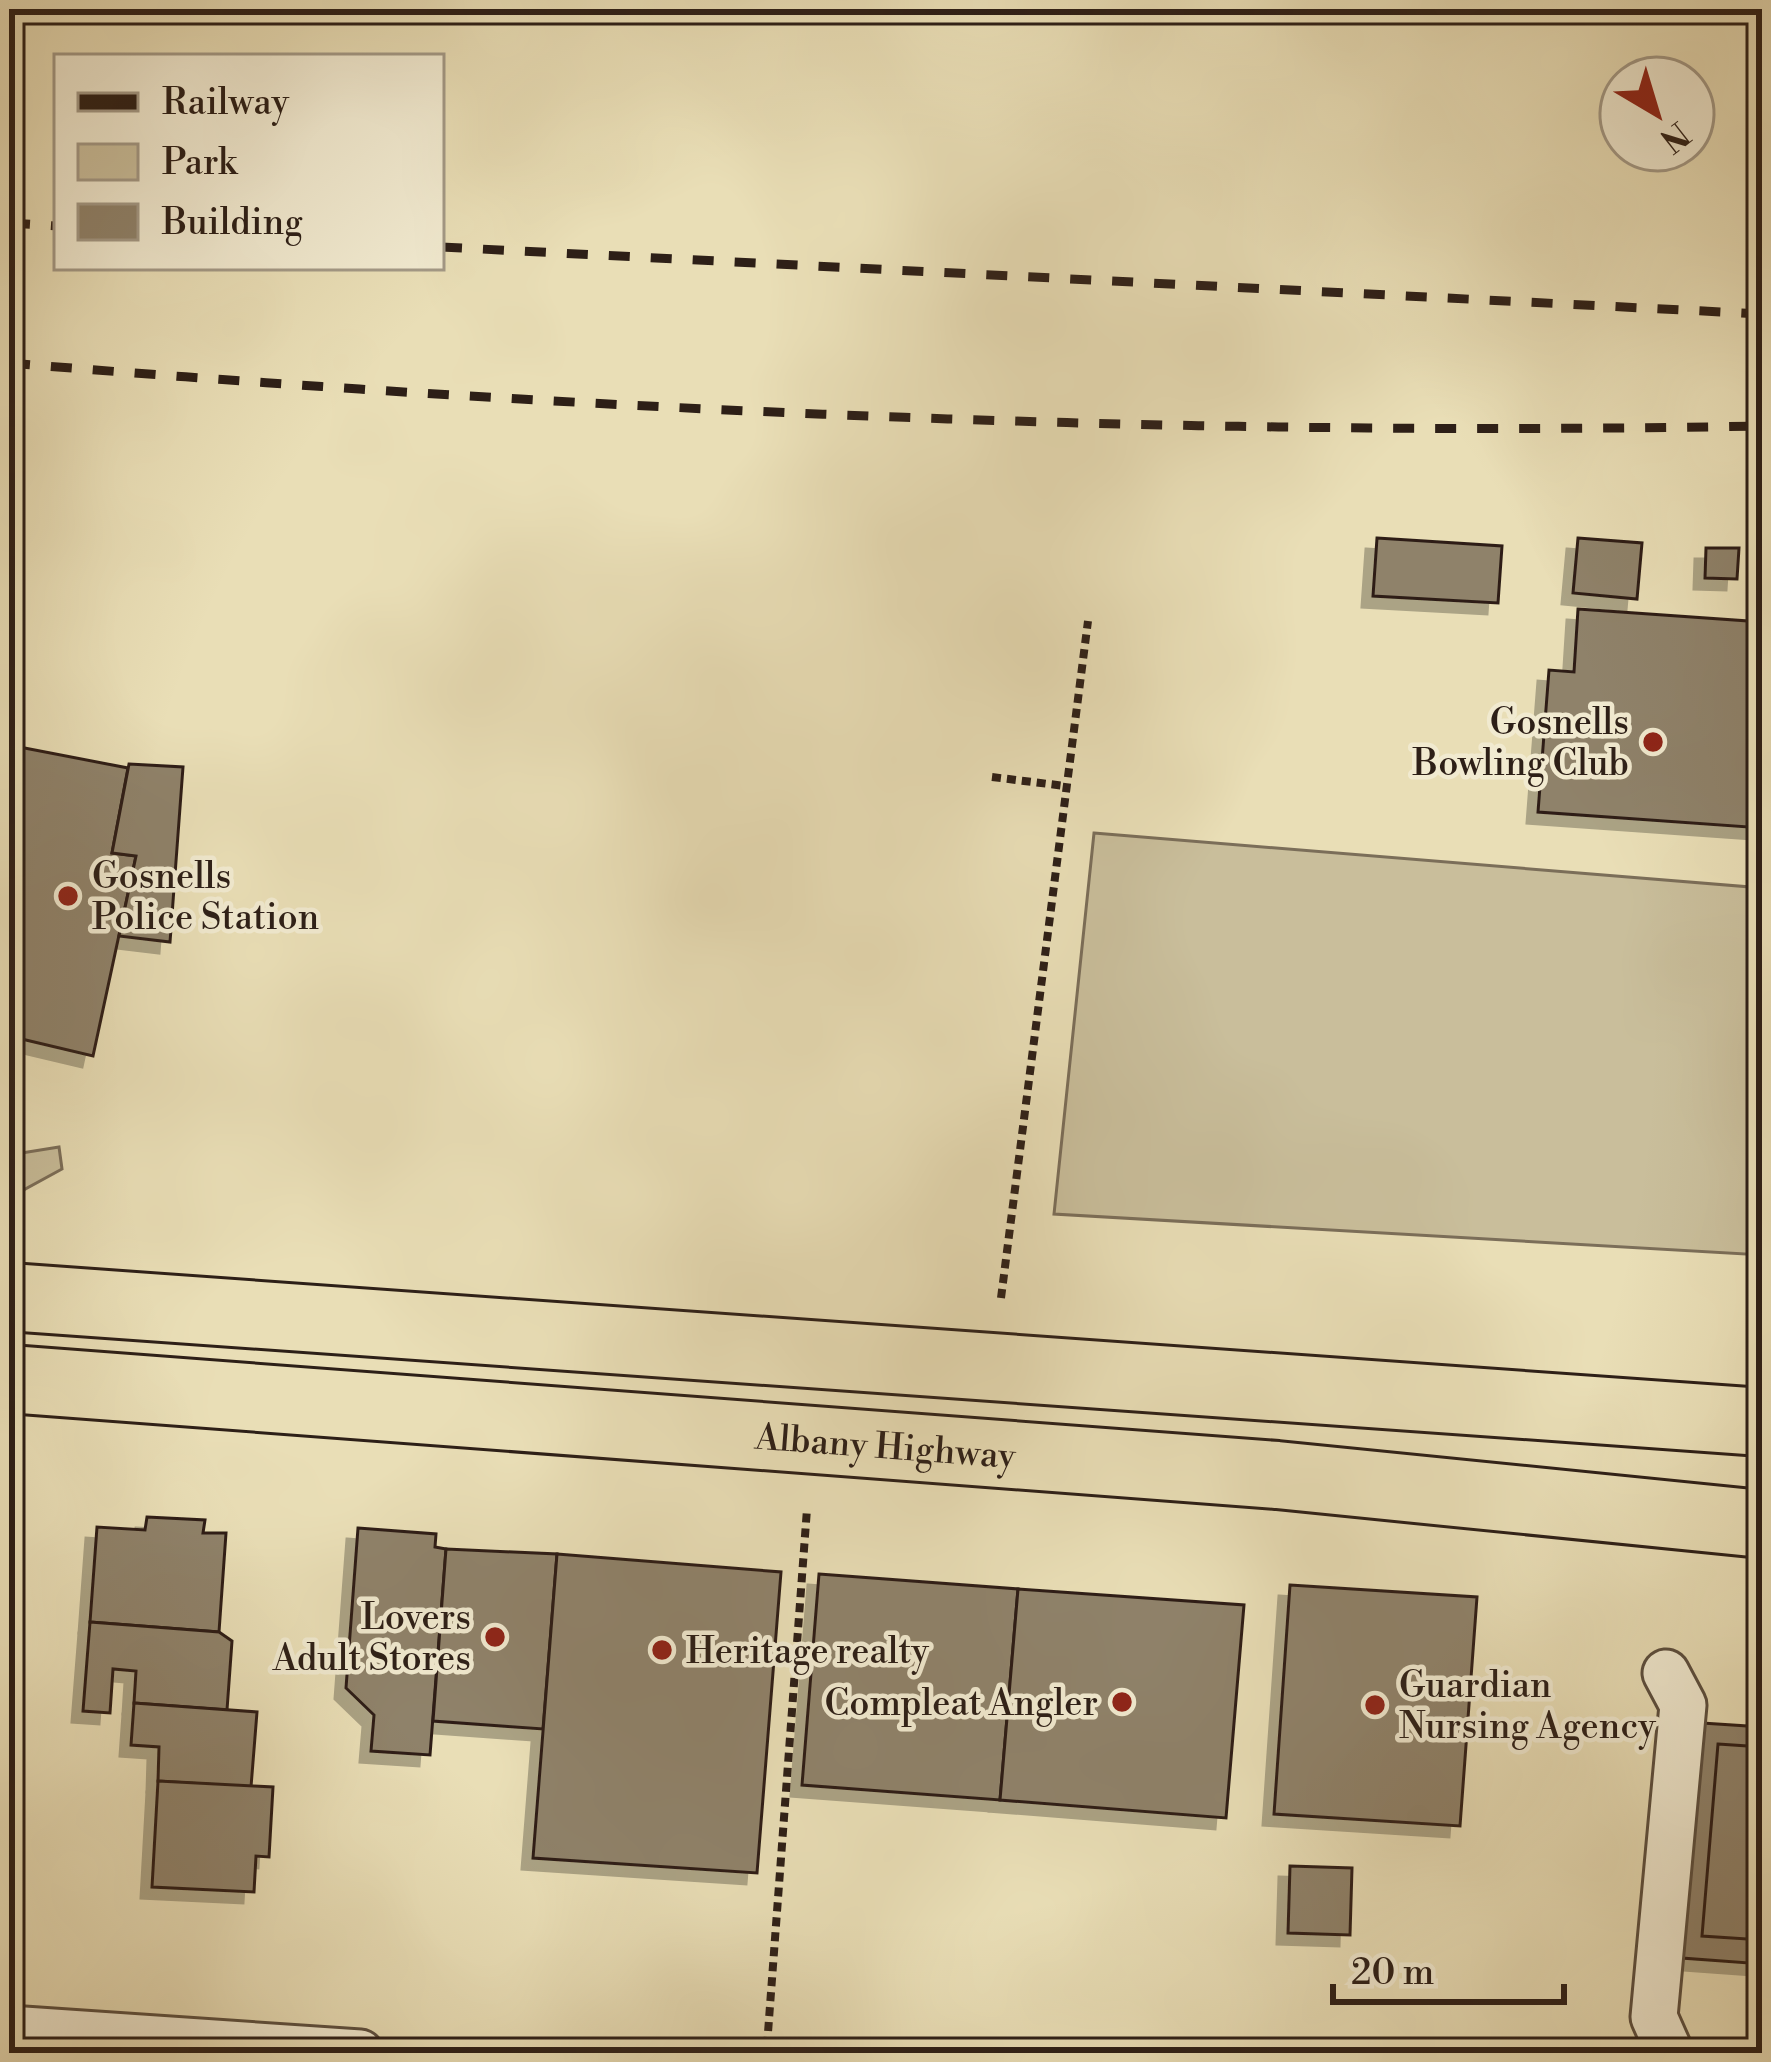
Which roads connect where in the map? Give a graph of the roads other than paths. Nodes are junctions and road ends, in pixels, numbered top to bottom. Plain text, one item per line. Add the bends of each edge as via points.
1 (9, 1297) edge
2 (9, 1379) edge
3 (1762, 1422) edge
4 (1762, 1524) edge
5 (1666, 1673) dead end
6 (9, 2029) edge
7 (360, 2053) edge
8 (1670, 2053) edge

1 - 3 highway
2 - 4 highway, Albany Highway via 1277,1475
5 - 8 lane via 1683,1705 1654,2017
6 - 7 lane

